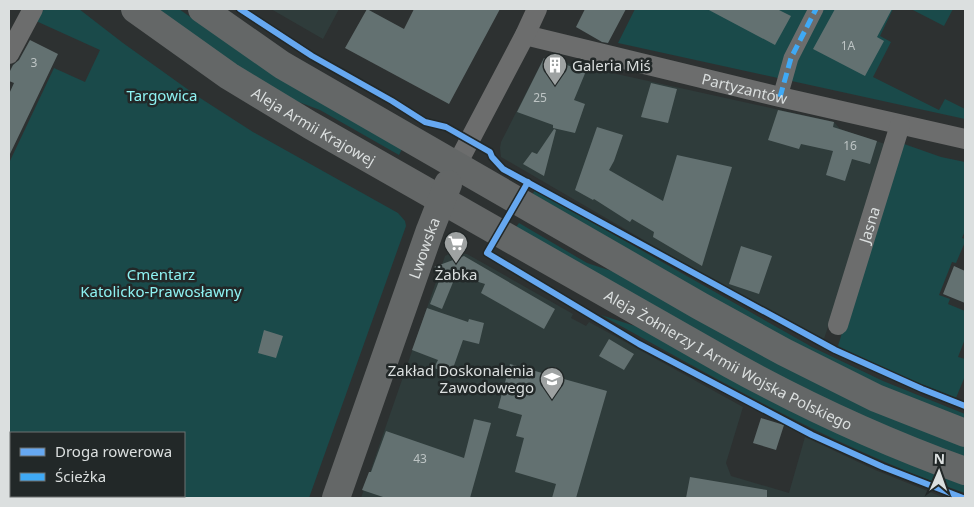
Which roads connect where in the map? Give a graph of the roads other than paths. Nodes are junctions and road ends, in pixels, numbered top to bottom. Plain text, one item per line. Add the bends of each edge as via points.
1 (33, 9) edge
2 (135, 9) edge
3 (202, 9) edge
4 (537, 9) edge
5 (813, 9) edge
6 (525, 35) junction
7 (9, 54) edge
8 (780, 97) junction
9 (900, 125) junction
10 (965, 139) edge
11 (456, 166) junction
12 (441, 200) junction
13 (498, 232) joint
14 (838, 326) dead end
15 (965, 433) edge
16 (965, 471) edge
17 (336, 498) edge

1 - 7 street
2 - 12 main road, Aleja Armii Krajowej via 245,86
3 - 11 main road via 282,65
4 - 6 street, Lwowska
5 - 8 street via 791,58
6 - 8 street, Partyzantów
6 - 11 street, Lwowska
8 - 9 street, Partyzantów
9 - 10 street, Partyzantów
9 - 14 street, Jasna
11 - 12 main road, Lwowska
11 - 15 main road via 784,352 876,398
12 - 13 main road, Aleja Armii Krajowej
12 - 17 main road, Lwowska
13 - 16 main road, Aleja Żołnierzy I Armii Wojska Polskiego via 800,402

